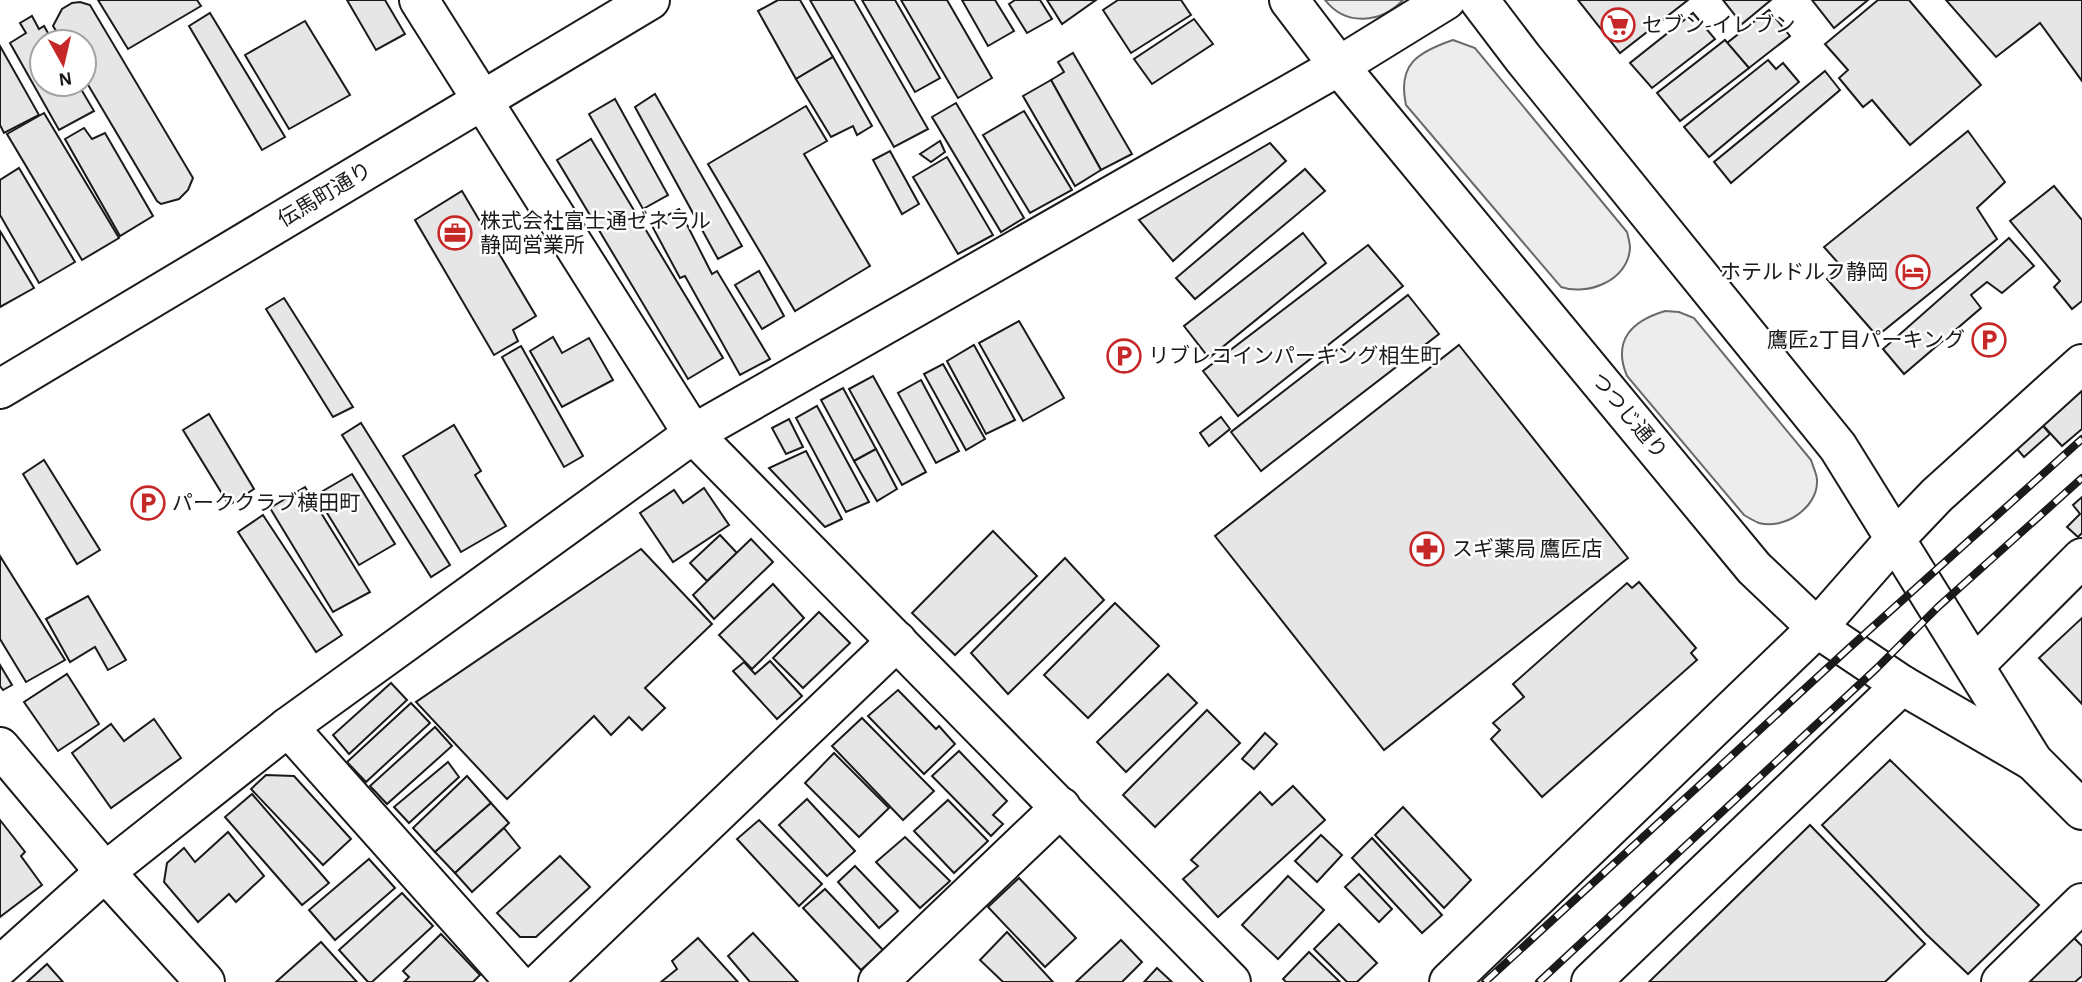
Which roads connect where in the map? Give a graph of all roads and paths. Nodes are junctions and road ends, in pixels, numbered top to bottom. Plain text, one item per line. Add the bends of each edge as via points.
1 (419, 0) edge
2 (650, 0) edge
3 (1289, 0) edge
4 (1446, 0) edge
5 (1479, 0) edge
6 (1339, 66) junction
7 (484, 100) junction
8 (2082, 364) edge
9 (0, 389) edge
10 (693, 434) junction
11 (1896, 538) junction
12 (2082, 558) edge
13 (1817, 628) junction
14 (897, 641) junction
15 (1975, 666) junction
16 (1902, 685) junction
17 (288, 727) junction
18 (0, 747) edge
19 (2033, 761) junction
20 (1061, 807) junction
21 (2082, 810) edge
22 (104, 872) junction
23 (2082, 903) edge
24 (0, 966) edge
25 (205, 982) edge
26 (515, 982) edge
27 (541, 982) edge
28 (879, 982) edge
29 (1231, 982) edge
30 (1449, 982) edge
31 (1591, 982) edge
32 (2001, 982) edge

1 - 7 street
2 - 7 street, 伝馬町通り
3 - 6 street, つつじ通り
4 - 6 street
5 - 11 street, つつじ通り via 1838,447
6 - 10 street
6 - 13 street, つつじ通り via 1754,568
7 - 9 street, 伝馬町通り
7 - 10 street
8 - 11 street
10 - 14 street
10 - 17 street
11 - 13 street
11 - 15 street, つつじ通り
12 - 15 street
13 - 16 street, つつじ通り
13 - 30 street
14 - 20 street
14 - 27 street
15 - 19 street, つつじ通り
16 - 19 street, つつじ通り
16 - 31 street
17 - 22 street
17 - 26 street
18 - 22 street
19 - 21 street, つつじ通り
20 - 28 street
20 - 29 street
22 - 24 street
22 - 25 street
23 - 32 street

